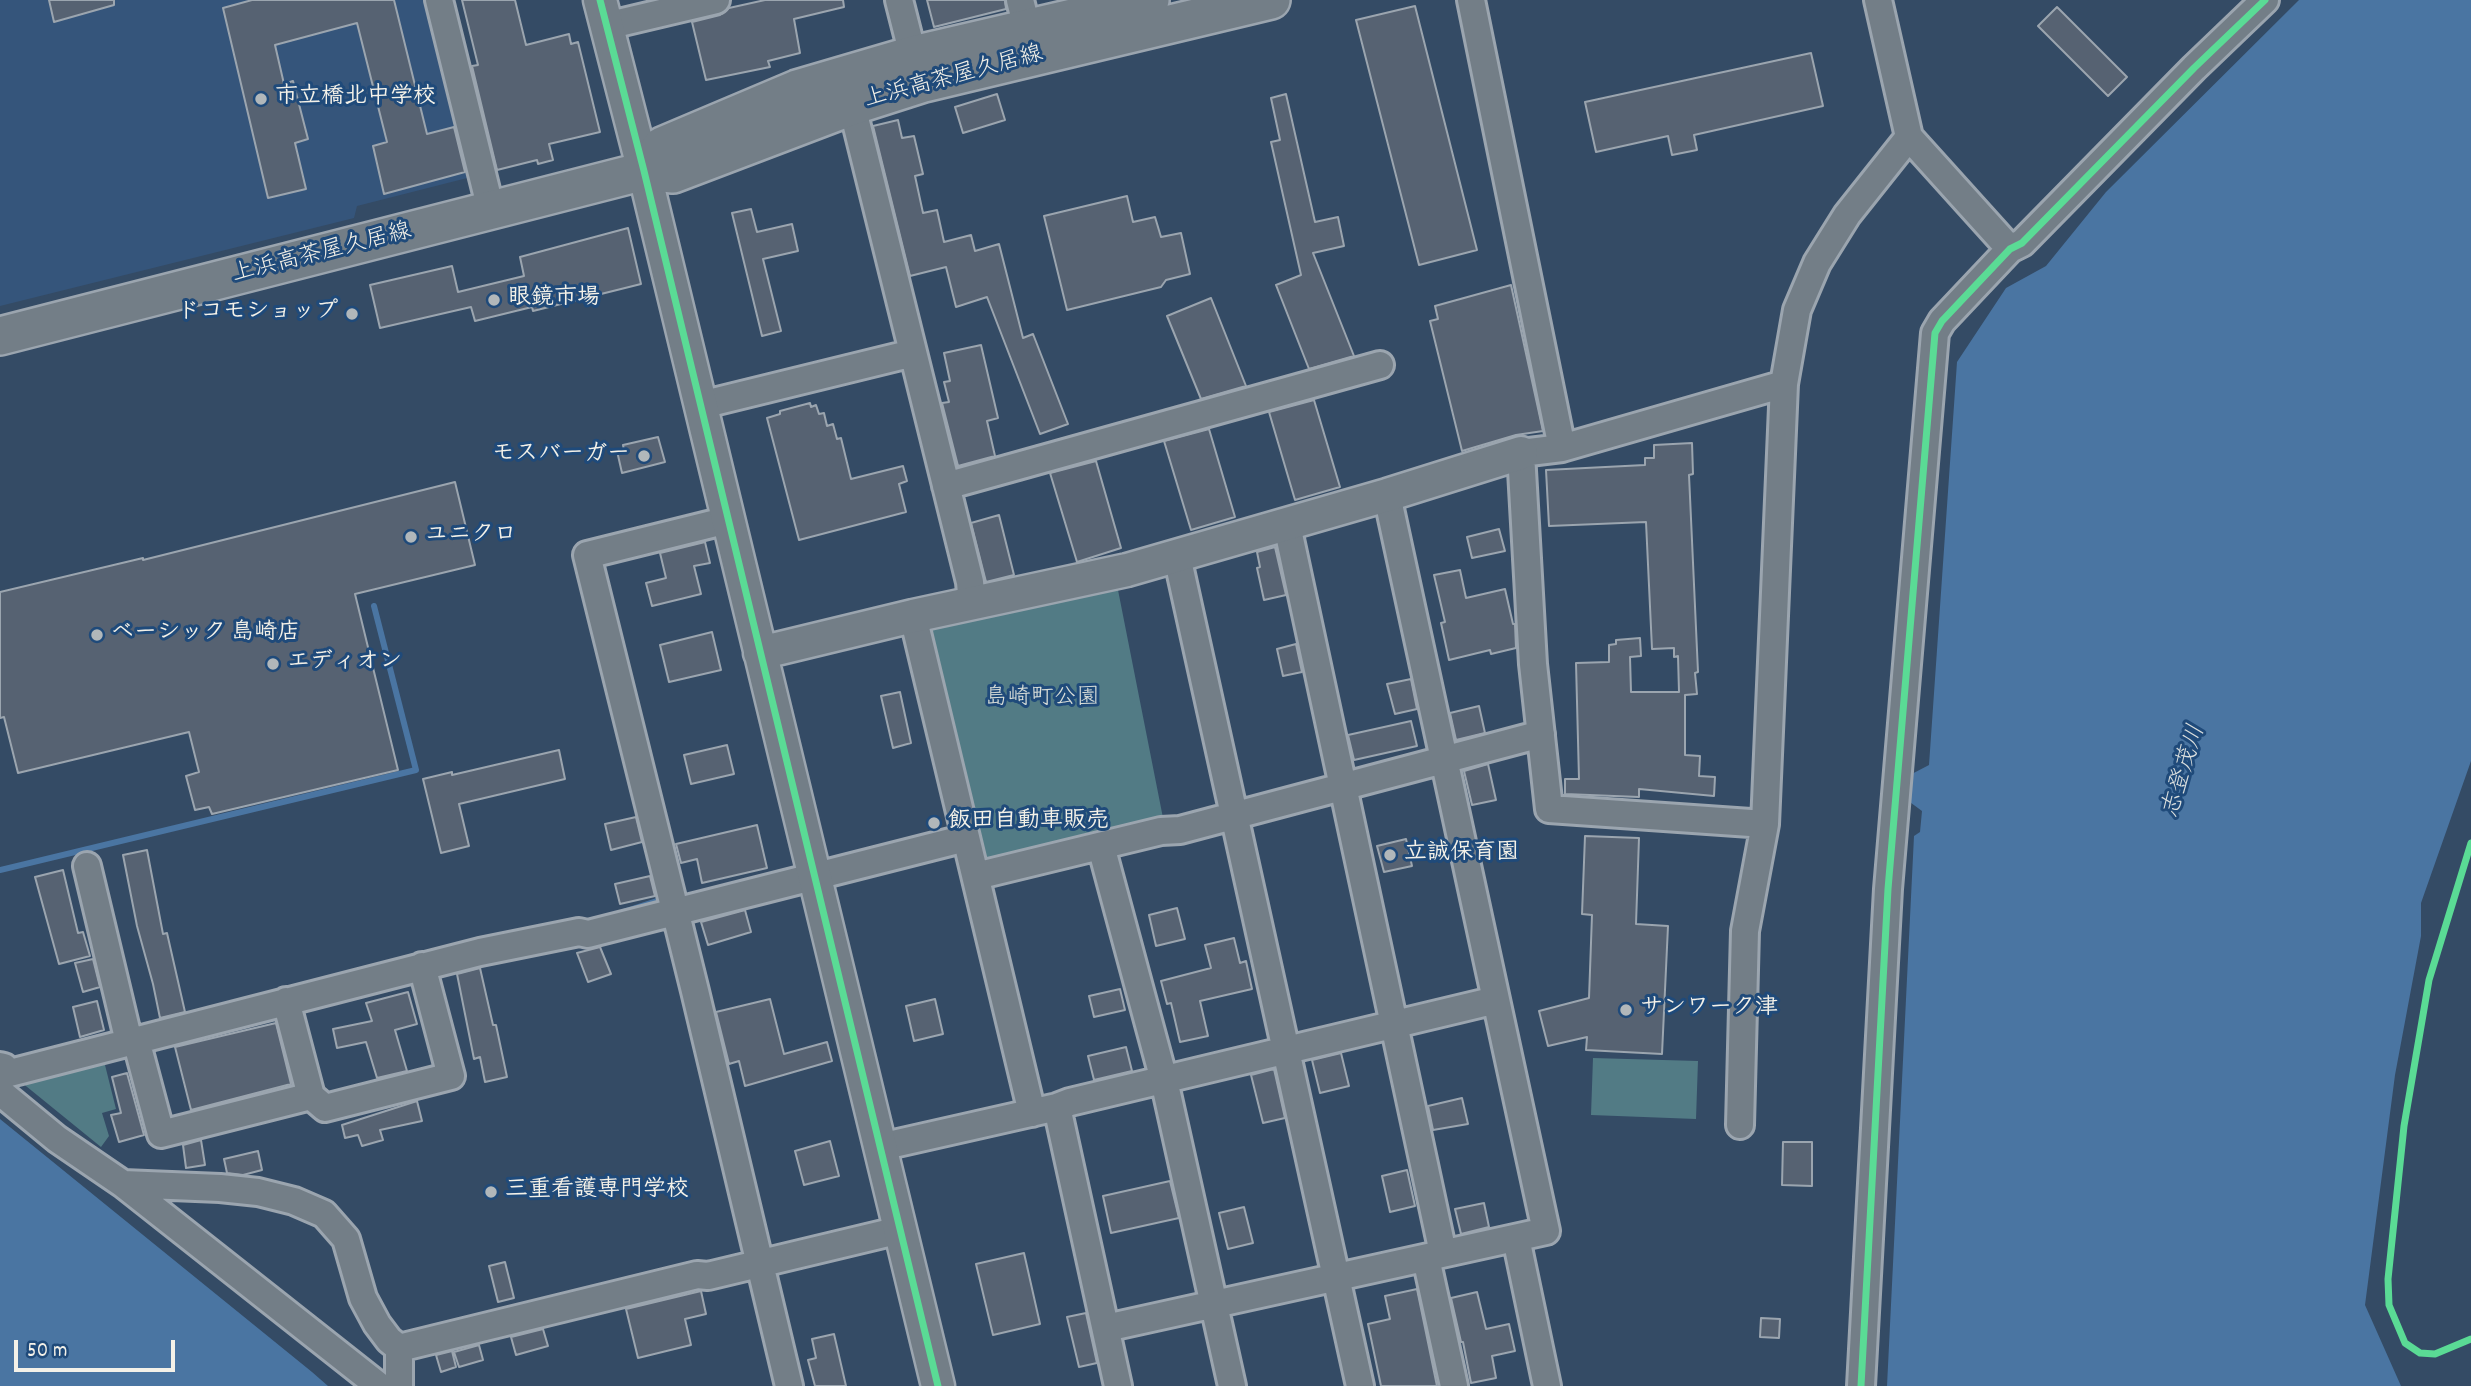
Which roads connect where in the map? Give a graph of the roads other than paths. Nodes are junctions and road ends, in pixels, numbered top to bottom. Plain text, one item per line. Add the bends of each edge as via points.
1 (439, 0) edge
2 (716, 0) edge
3 (899, 0) edge
4 (1272, 0) edge
5 (1471, 0) edge
6 (1878, 0) edge
7 (2265, 0) edge
8 (1144, 1) edge
9 (603, 13) edge
10 (1023, 14) edge
11 (913, 55) junction
12 (852, 106) junction
13 (1909, 138) junction
14 (644, 171) junction
15 (491, 211) junction
16 (2010, 248) junction
17 (0, 337) edge
18 (913, 353) junction
19 (1380, 365) dead end
20 (1784, 384) junction
21 (701, 405) junction
22 (1562, 448) junction
23 (1521, 453) junction
24 (946, 486) junction
25 (1387, 495) junction
26 (728, 520) junction
27 (1287, 525) junction
28 (1177, 556) junction
29 (972, 604) junction
30 (913, 616) junction
31 (760, 653) junction
32 (1541, 734) junction
33 (1444, 760) junction
34 (1343, 787) junction
35 (1236, 816) junction
36 (1765, 824) junction
37 (967, 838) junction
38 (1101, 846) junction
39 (87, 866) dead end
40 (814, 876) junction
41 (976, 876) junction
42 (675, 911) junction
43 (422, 967) junction
44 (1496, 1000) junction
45 (286, 1001) junction
46 (1394, 1025) junction
47 (133, 1041) junction
48 (1286, 1051) junction
49 (0, 1066) edge
50 (1164, 1080) junction
51 (0, 1092) edge
52 (312, 1096) junction
53 (1045, 1110) junction
54 (1740, 1125) dead end
55 (880, 1147) junction
56 (124, 1184) junction
57 (900, 1230) junction
58 (1516, 1238) junction
59 (1435, 1255) junction
60 (760, 1265) junction
61 (1336, 1278) junction
62 (1215, 1303) junction
63 (1105, 1328) junction
64 (399, 1348) junction
65 (379, 1386) edge
66 (399, 1386) edge
67 (789, 1386) edge
68 (938, 1386) edge
69 (1118, 1386) edge
70 (1232, 1386) edge
71 (1360, 1386) edge
72 (1454, 1386) edge
73 (1548, 1386) edge
74 (1861, 1386) edge

1 - 15 street
2 - 9 street
3 - 11 street
4 - 12 main road, 上浜高茶屋久居線 via 924,83
5 - 22 street
6 - 13 street
7 - 16 street via 2022,243
8 - 10 main road, 上浜高茶屋久居線
9 - 14 street
10 - 11 main road, 上浜高茶屋久居線
11 - 14 main road, 上浜高茶屋久居線 via 797,89 681,137 662,146
12 - 14 main road, 上浜高茶屋久居線 via 673,174
12 - 18 street
13 - 16 street
13 - 20 street via 1847,215 1817,263 1797,310
14 - 15 main road, 上浜高茶屋久居線
14 - 21 street
15 - 17 main road, 上浜高茶屋久居線
16 - 74 street via 1935,333 1888,889
18 - 21 street
18 - 24 street
19 - 24 street
20 - 22 street
20 - 36 street
21 - 26 street
22 - 23 street
23 - 25 street
23 - 32 street
24 - 29 street
25 - 27 street
25 - 33 street
26 - 31 street
26 - 42 street via 587,555
27 - 28 street
27 - 34 street
28 - 29 street
28 - 35 street
29 - 30 street
30 - 31 street
30 - 37 street
31 - 40 street
32 - 33 street
32 - 36 street via 1549,809
33 - 34 street
33 - 44 street
34 - 35 street
34 - 46 street
35 - 38 street
35 - 48 street
36 - 54 street via 1745,931
37 - 40 street
37 - 41 street
38 - 41 street
38 - 50 street
39 - 47 street
40 - 42 street
40 - 55 street
41 - 53 street
42 - 43 street via 589,934 579,932 480,951
42 - 60 street
43 - 45 street
43 - 52 street via 451,1076 325,1108
44 - 46 street
44 - 58 street via 1546,1231
45 - 47 street
45 - 52 street
46 - 48 street
46 - 59 street
47 - 49 street via 6,1074
47 - 52 street via 161,1134
48 - 50 street
48 - 61 street
50 - 53 street
50 - 62 street
51 - 56 street via 57,1139
53 - 55 street
53 - 63 street
55 - 57 street
56 - 64 street via 258,1192 324,1214 346,1239 368,1307
56 - 65 street
57 - 60 street
57 - 68 street
58 - 59 street
58 - 73 street
59 - 61 street
59 - 72 street
60 - 64 street via 697,1275
60 - 67 street
61 - 62 street
61 - 71 street
62 - 63 street
62 - 70 street
63 - 69 street
64 - 66 street

